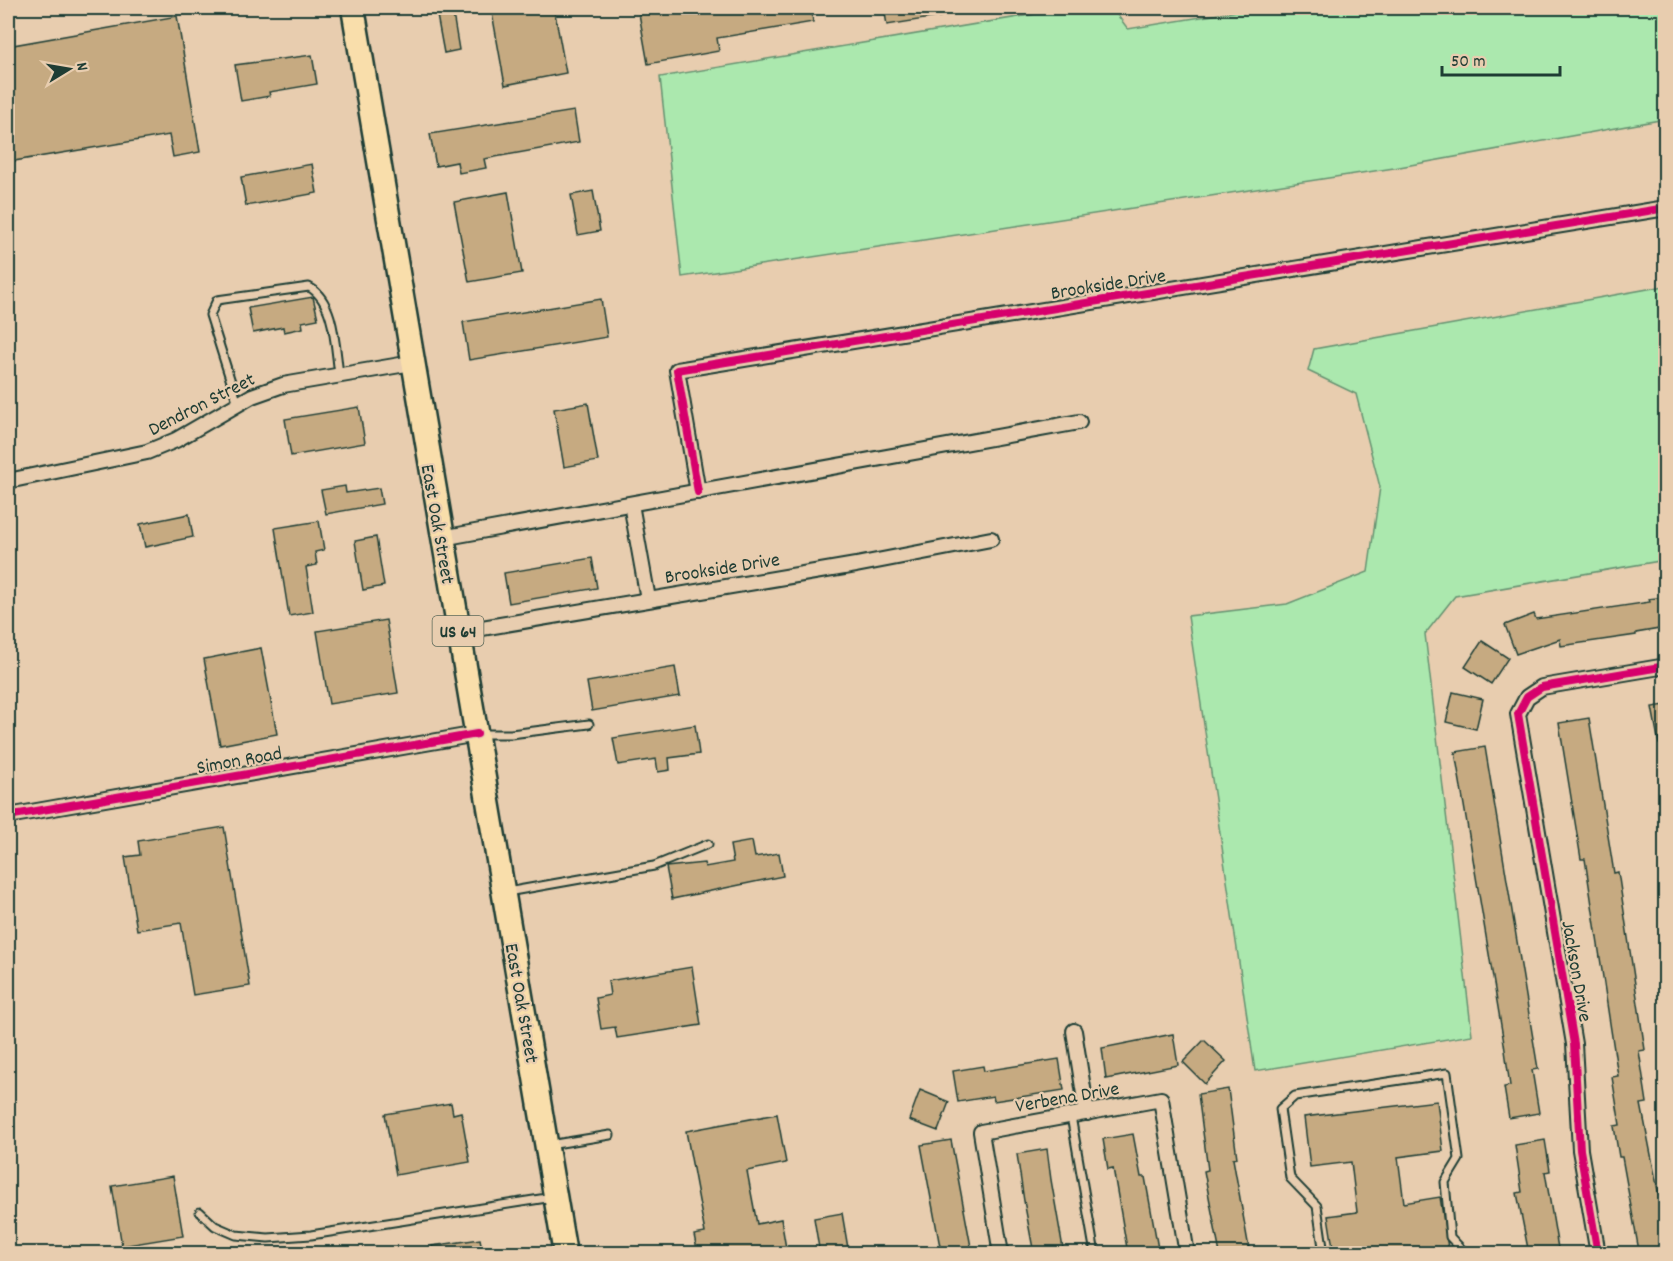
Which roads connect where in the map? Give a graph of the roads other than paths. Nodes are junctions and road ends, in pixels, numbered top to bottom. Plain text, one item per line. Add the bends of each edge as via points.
1 (353, 8) edge
2 (1665, 208) edge
3 (412, 363) junction
4 (339, 374) junction
5 (238, 404) junction
6 (1079, 422) dead end
7 (8, 480) edge
8 (698, 492) junction
9 (631, 504) junction
10 (441, 538) junction
11 (991, 539) dead end
12 (648, 599) junction
13 (458, 632) junction
14 (1665, 666) edge
15 (589, 724) dead end
16 (477, 734) junction
17 (8, 816) edge
18 (708, 844) dead end
19 (504, 893) junction
20 (1074, 1031) dead end
21 (1087, 1113) junction
22 (1071, 1116) junction
23 (610, 1135) dead end
24 (547, 1146) junction
25 (556, 1196) junction
26 (200, 1212) dead end
27 (565, 1254) edge
28 (1001, 1254) edge
29 (1095, 1254) edge
30 (1187, 1254) edge
31 (1324, 1254) edge
32 (1466, 1254) edge
33 (1598, 1254) edge

1 - 3 highway, East Oak Street / US 64
2 - 8 street, Brookside Drive via 677,370
3 - 4 street, Dendron Street
3 - 10 highway, East Oak Street / US 64
4 - 5 street, Dendron Street via 283,385
4 - 5 lane via 329,314 319,293 309,287 217,300 210,315
5 - 7 street, Dendron Street via 176,441 147,452
6 - 8 street
8 - 9 street
9 - 10 street
9 - 12 street
10 - 13 highway, East Oak Street / US 64
11 - 12 street, Brookside Drive
12 - 13 street, Brookside Drive
13 - 16 highway, East Oak Street / US 64
14 - 33 street, Jackson Drive via 1542,687 1527,697 1518,714 1574,1044 1580,1150
15 - 16 lane via 511,734
16 - 17 street, Simon Road
16 - 19 highway, East Oak Street / US 64
18 - 19 lane via 654,866
19 - 24 highway, East Oak Street / US 64
20 - 21 street
21 - 22 street, Verbena Drive
21 - 30 street, Verbena Drive via 1161,1099
22 - 28 street, Verbena Drive via 981,1132
22 - 29 lane
23 - 24 lane
24 - 25 highway, East Oak Street / US 64
25 - 26 lane via 311,1235 268,1238 236,1235 215,1226
25 - 27 highway, East Oak Street / US 64
31 - 32 lane via 1317,1206 1290,1178 1280,1109 1295,1095 1447,1073 1459,1159 1444,1182 1450,1237

